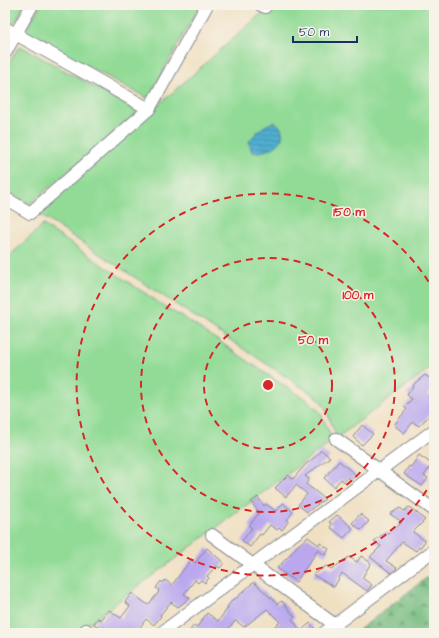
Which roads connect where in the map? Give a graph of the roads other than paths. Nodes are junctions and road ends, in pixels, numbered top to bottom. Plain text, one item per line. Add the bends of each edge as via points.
1 (32, 5) edge
2 (207, 5) edge
3 (5, 28) edge
4 (16, 34) junction
5 (5, 53) edge
6 (149, 109) junction
7 (5, 198) edge
8 (434, 430) edge
9 (336, 439) dead end
10 (379, 471) junction
11 (434, 510) edge
12 (212, 535) dead end
13 (434, 550) edge
14 (252, 565) junction
15 (335, 625) junction
16 (161, 633) edge
17 (324, 633) edge

1 - 4 street
2 - 6 street
3 - 4 street
4 - 5 street
4 - 6 street
6 - 7 street via 30,212
8 - 10 street
9 - 10 street
10 - 11 street
10 - 14 street
12 - 14 street
13 - 15 street
14 - 15 street
14 - 16 street
15 - 17 street

